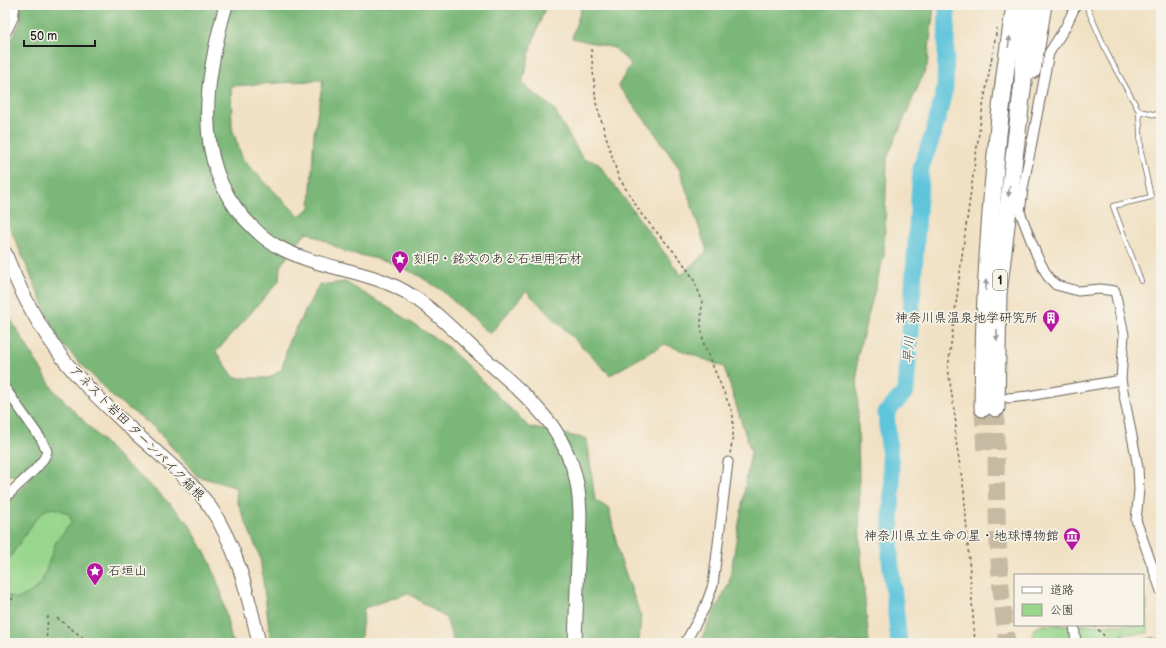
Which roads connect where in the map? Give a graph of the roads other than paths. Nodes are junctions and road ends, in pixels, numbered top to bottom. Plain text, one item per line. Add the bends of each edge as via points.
1 (13, 5) edge
2 (226, 5) edge
3 (1015, 5) edge
4 (1029, 5) edge
5 (1043, 5) edge
6 (1076, 5) edge
7 (1086, 5) edge
8 (5, 30) edge
9 (1025, 31) junction
10 (1139, 111) junction
11 (1161, 116) edge
12 (1014, 152) junction
13 (994, 192) junction
14 (5, 253) edge
15 (1141, 281) dead end
16 (1122, 380) junction
17 (5, 388) edge
18 (996, 405) junction
19 (728, 462) road end
20 (5, 499) edge
21 (1161, 591) edge
22 (1074, 626) edge
23 (1161, 641) edge
24 (259, 643) edge
25 (575, 643) edge
26 (685, 643) edge
27 (1076, 643) edge
28 (1122, 643) edge

1 - 8 street via 11,18
2 - 25 street via 214,52 207,130 210,153 223,189 250,226 274,245 302,258 386,282 412,295 526,397 550,423 566,451 578,488 580,509
13 -> 3 highway, 1 via 1007,54
4 - 9 highway, 1
5 - 12 highway, 1
6 - 16 street via 1049,53 1020,212 1037,256 1048,277 1056,285 1078,291 1115,291 1124,335
7 - 10 lane via 1110,59
9 - 12 highway, 1 via 1023,82
9 - 13 highway, 1 via 1012,79
10 - 11 lane
10 - 15 lane via 1141,152 1151,197 1113,206
12 -> 18 highway, 1 via 998,294
18 -> 13 highway, 1 via 986,270
14 - 24 street, アネスト岩田 ターンパイク箱根 via 17,283 54,348 104,404 209,506 223,528 237,560
16 - 18 street via 1035,395
16 - 21 street via 1138,467 1136,520
17 - 20 street via 47,451 43,460
19 - 26 street via 712,585 705,607
22 - 27 street
23 - 28 lane

